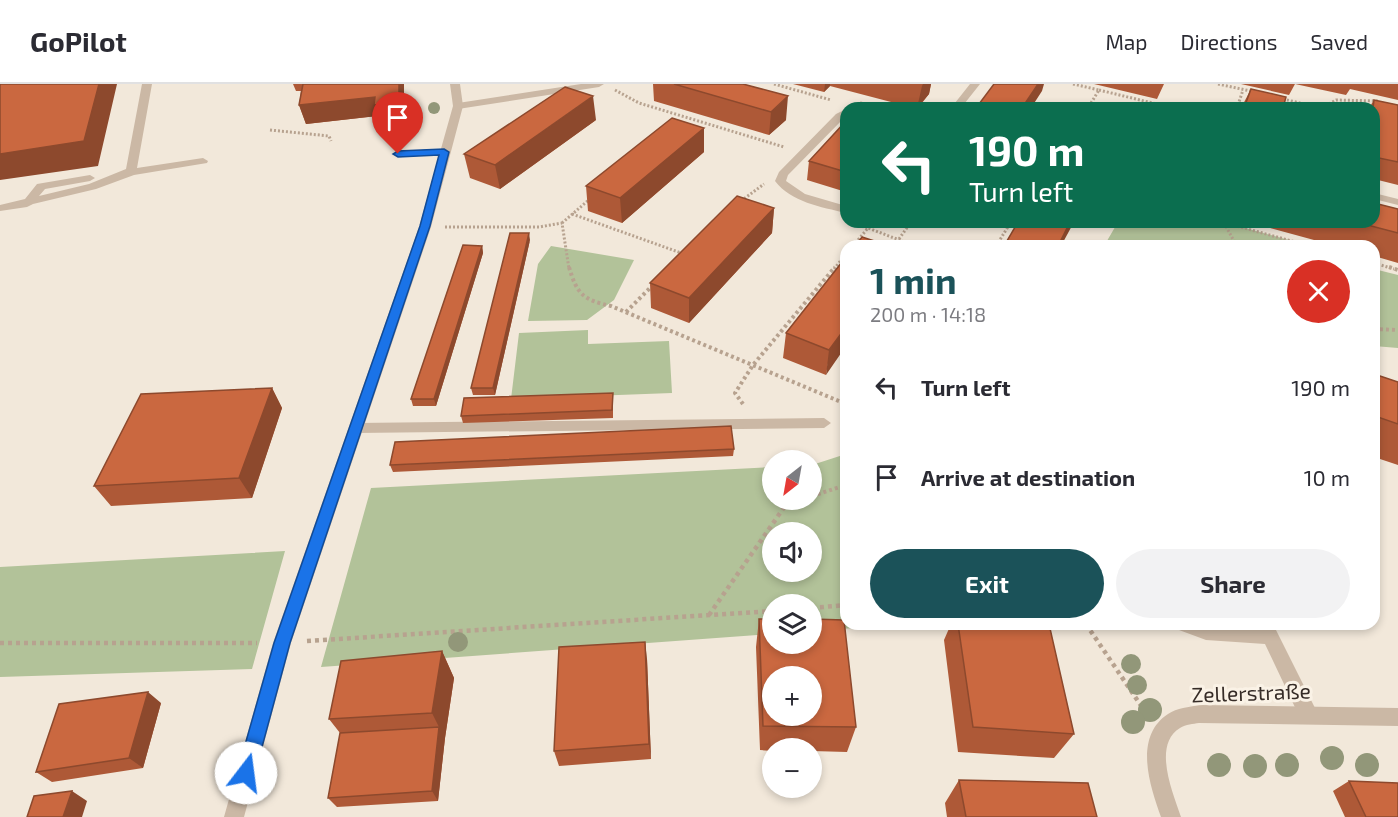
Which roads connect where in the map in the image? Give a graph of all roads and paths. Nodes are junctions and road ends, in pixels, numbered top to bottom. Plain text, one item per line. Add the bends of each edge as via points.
1 (147, 84) edge
2 (455, 84) edge
3 (599, 84) edge
4 (774, 84) edge
5 (975, 84) edge
6 (1073, 84) edge
7 (1218, 84) edge
8 (612, 88) dead end
9 (1099, 90) junction
10 (1243, 90) junction
11 (1265, 95) edge
12 (1276, 98) edge
13 (835, 101) dead end
14 (1379, 101) edge
15 (961, 102) edge
16 (1092, 102) edge
17 (1148, 102) edge
18 (1239, 102) edge
19 (1294, 102) edge
20 (1331, 102) edge
21 (458, 106) junction
22 (840, 115) edge
23 (687, 118) junction
24 (678, 125) edge
25 (270, 130) dead end
26 (331, 141) dead end
27 (787, 148) dead end
28 (444, 152) junction
29 (398, 154) dead end
30 (203, 161) dead end
31 (131, 172) junction
32 (780, 181) junction
33 (599, 192) edge
34 (1380, 198) edge
35 (1398, 202) edge
36 (737, 204) edge
37 (0, 208) edge
38 (840, 208) edge
39 (572, 214) junction
40 (562, 223) junction
41 (425, 226) junction
42 (868, 228) edge
43 (868, 228) edge
44 (907, 228) edge
45 (1245, 228) edge
46 (899, 239) joint
47 (858, 240) edge
48 (1288, 240) edge
49 (692, 247) edge
50 (684, 254) junction
51 (840, 261) edge
52 (676, 262) edge
53 (1380, 265) edge
54 (1398, 270) edge
55 (659, 279) edge
56 (626, 312) junction
57 (1380, 329) edge
58 (1398, 330) edge
59 (753, 365) junction
60 (840, 401) edge
61 (824, 423) dead end
62 (758, 424) junction
63 (356, 429) junction
64 (840, 487) edge
65 (822, 492) edge
66 (782, 510) edge
67 (840, 606) edge
68 (822, 607) edge
69 (762, 612) edge
70 (709, 615) junction
71 (1090, 630) edge
72 (1201, 630) edge
73 (1267, 630) edge
74 (0, 643) edge
75 (282, 643) junction
76 (1308, 714) junction
77 (1398, 717) edge
78 (1162, 736) junction
79 (234, 817) edge
80 (1171, 817) edge

1 - 31 street
2 - 21 street
3 - 21 street
4 - 13 path
5 - 15 street
6 - 9 path
7 - 10 path
8 - 23 path via 639,103
9 - 16 path
9 - 17 path
10 - 11 path
10 - 18 path
12 - 19 path
14 - 20 path
21 - 28 street
22 - 32 street
23 - 24 path
23 - 27 path
25 - 26 path via 329,136
28 - 29 street
28 - 41 street
30 - 31 street
31 - 37 street via 41,186 27,204
32 - 36 path via 765,183
32 - 38 street via 796,194
33 - 39 path
34 - 35 street
39 - 40 path
39 - 50 path
40 - 41 path via 539,227
40 - 56 path via 563,252 580,292 588,300
41 - 63 street
42 - 47 path
43 - 46 path
44 - 46 path
45 - 48 path
49 - 50 path
50 - 52 path
51 - 59 path
53 - 54 path
55 - 56 path
56 - 59 path
57 - 58 path
59 - 60 path
59 - 62 path via 735,393
61 - 62 street
62 - 63 street
63 - 75 street
64 - 65 path
66 - 70 path
67 - 68 path
69 - 70 path
70 - 75 path
71 - 78 path
72 - 73 street
73 - 76 street
74 - 75 path
75 - 79 street
76 - 77 street, Zellerstraße
76 - 78 street, Zellerstraße via 1199,714 1175,720
78 - 80 street via 1155,756

